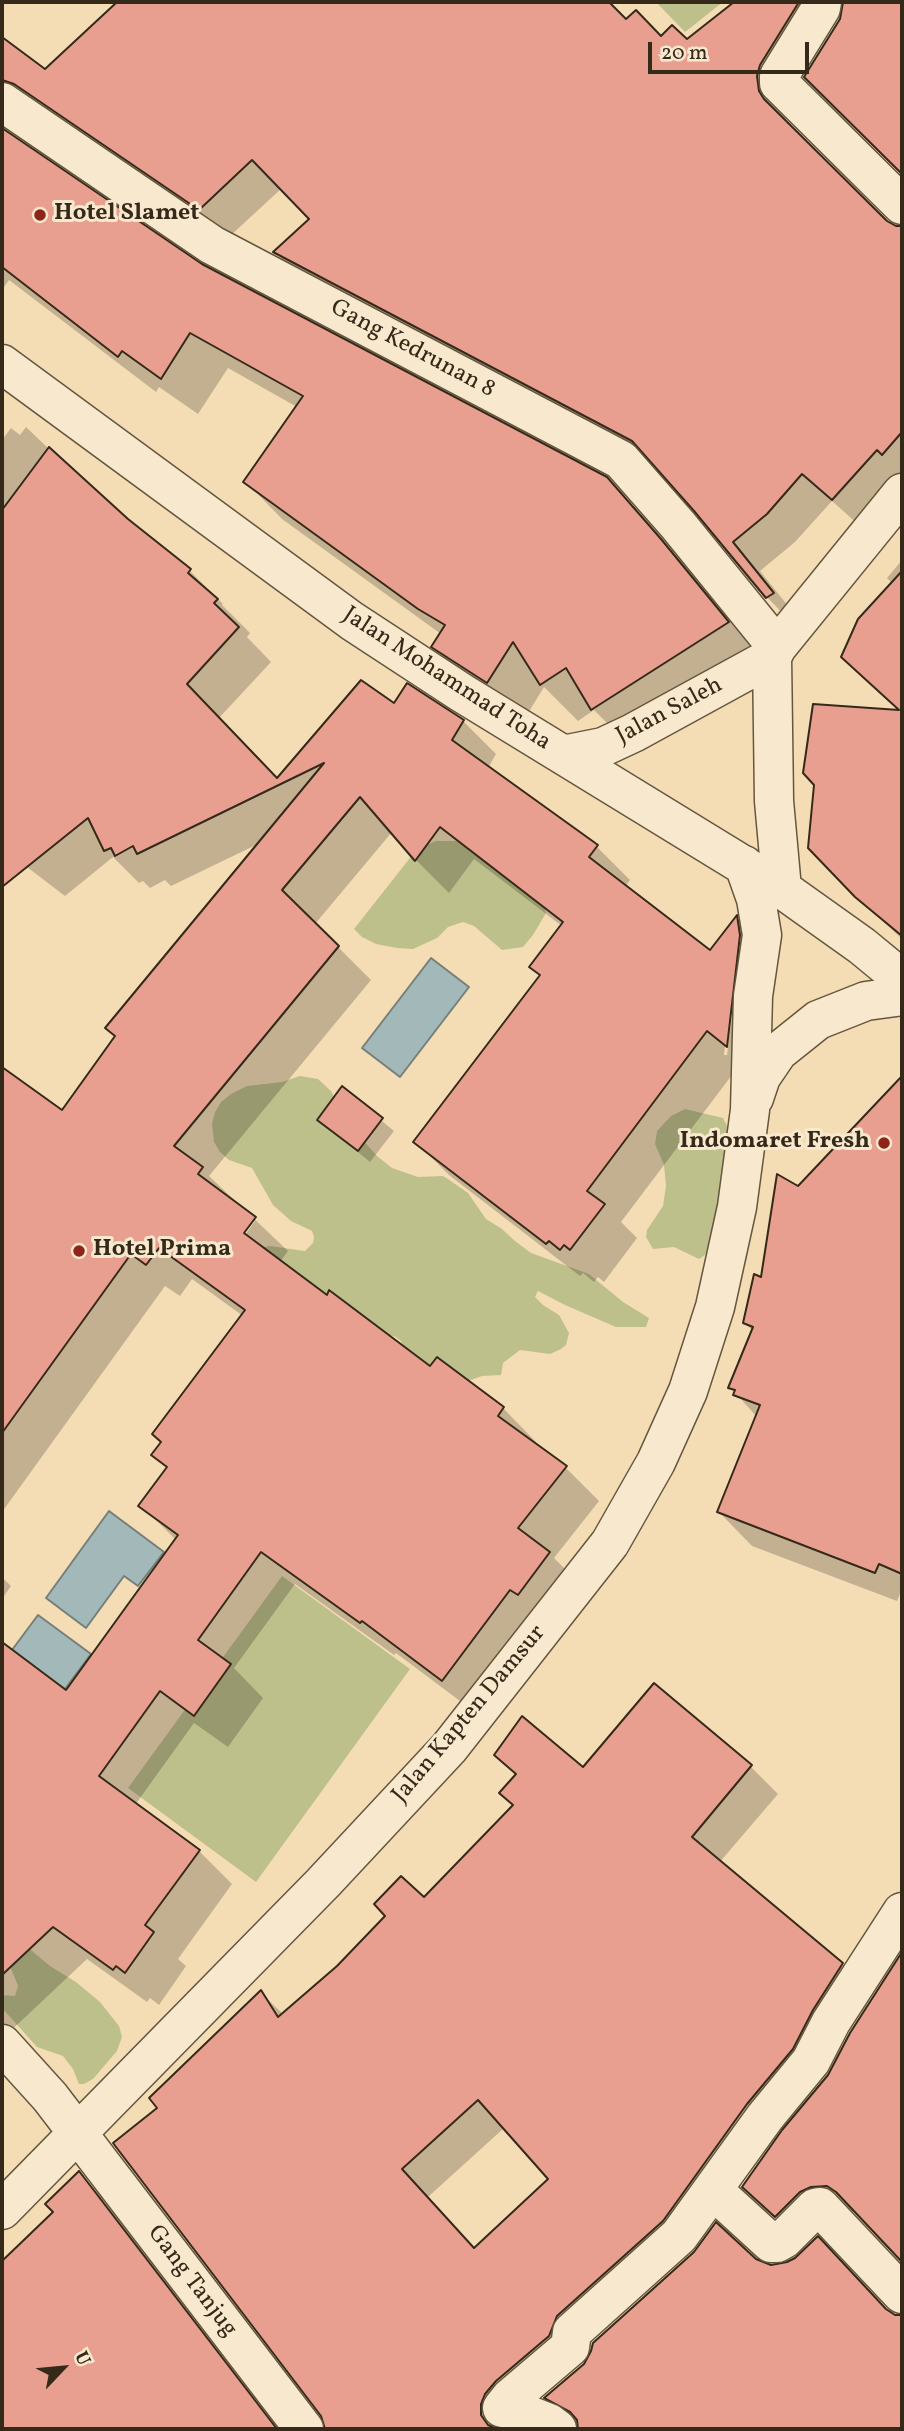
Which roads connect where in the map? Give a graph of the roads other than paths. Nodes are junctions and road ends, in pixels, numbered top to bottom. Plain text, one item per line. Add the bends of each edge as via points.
1 (822, 2) edge
2 (2, 102) edge
3 (902, 205) edge
4 (2, 364) edge
5 (902, 493) edge
6 (774, 652) junction
7 (563, 755) junction
8 (744, 865) junction
9 (782, 889) junction
10 (902, 979) edge
11 (902, 996) edge
12 (750, 1110) junction
13 (902, 1912) edge
14 (2, 2044) edge
15 (78, 2134) junction
16 (713, 2190) junction
17 (2, 2210) edge
18 (902, 2294) edge
19 (494, 2419) edge
20 (304, 2429) edge
21 (557, 2429) edge

1 - 3 street via 779,83
2 - 6 street, Gang Kedrunan 8 via 212,245 621,460 678,525
4 - 7 street, Jalan Mohammad Toha via 352,621
5 - 6 street, Jalan Saleh
6 - 7 street, Jalan Saleh via 633,733 603,747
6 - 9 street via 774,801
7 - 8 street, Jalan Mohammad Toha
8 - 9 street, Jalan Mohammad Toha
8 - 12 street via 757,899 762,935 753,996
9 - 10 street, Jalan Mohammad Toha
11 - 12 street via 866,1001 818,1020 778,1052 761,1077
12 - 15 street, Jalan Kapten Damsur via 737,1207 718,1294 688,1391 656,1462 610,1543 449,1748
13 - 16 street via 811,2061
14 - 15 street, Gang Tanjug
15 - 17 street, Jalan Kapten Damsur
15 - 20 street, Gang Tanjug
16 - 18 street via 771,2243 784,2239 820,2207
16 - 19 street via 679,2236 572,2332 570,2347 510,2398
19 - 21 street via 516,2410

